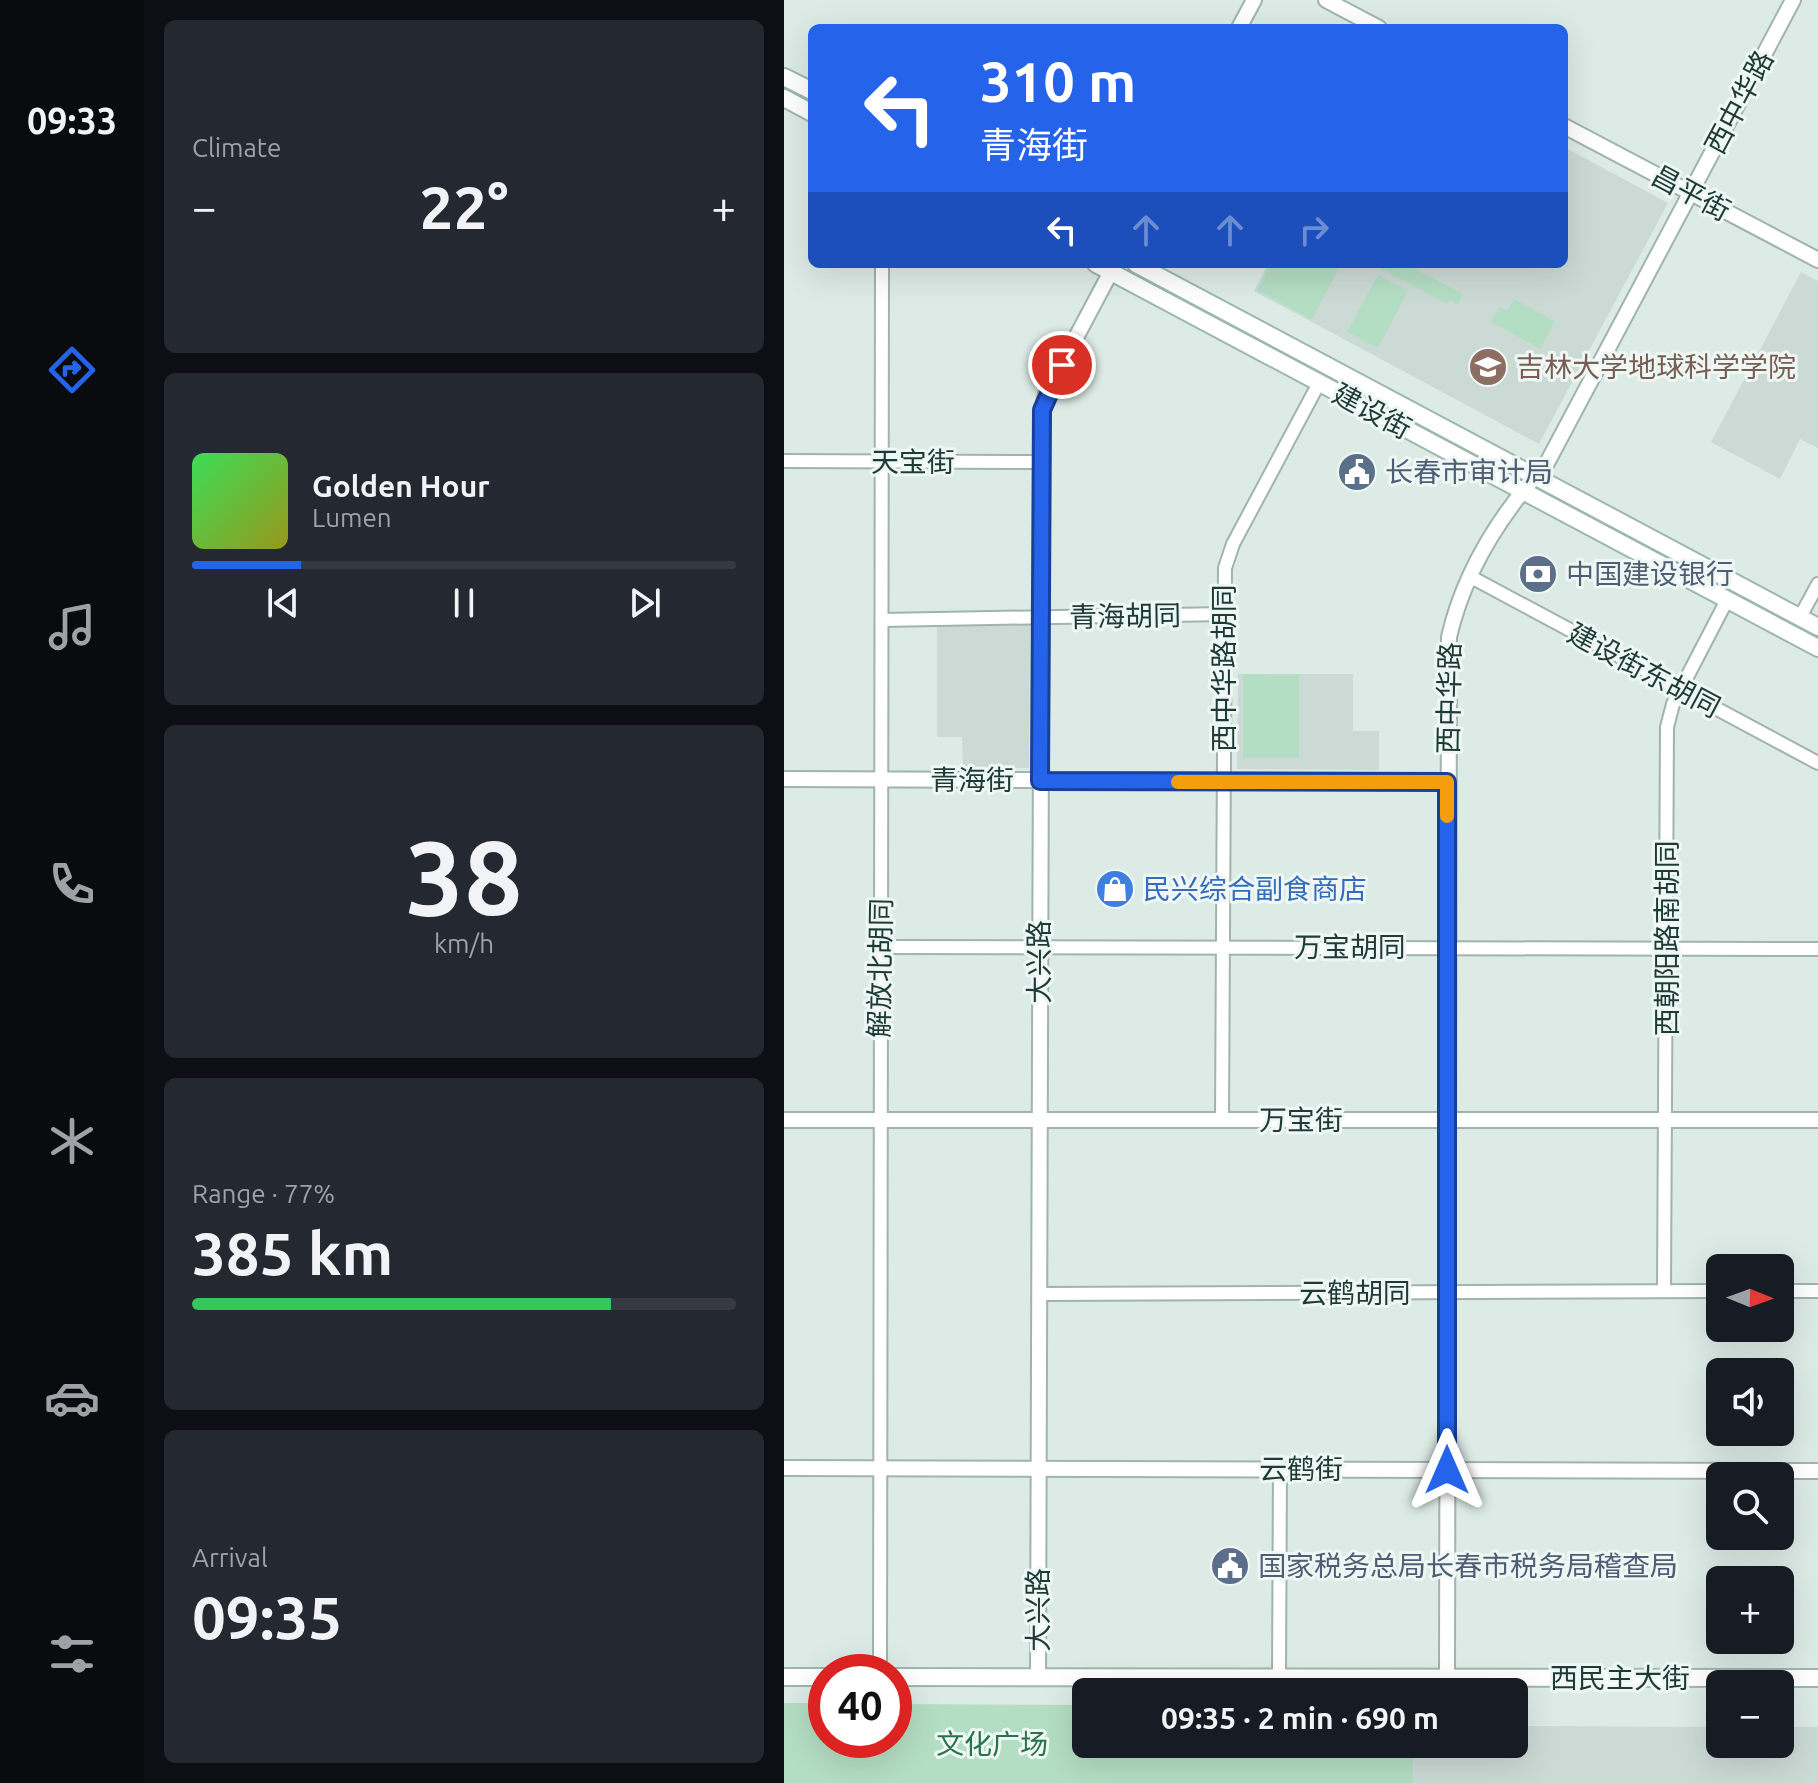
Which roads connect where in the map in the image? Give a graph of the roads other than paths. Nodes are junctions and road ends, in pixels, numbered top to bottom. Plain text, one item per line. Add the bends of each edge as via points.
1 (1254, 0) edge
2 (1326, 0) edge
3 (1793, 0) edge
4 (1241, 24) edge
5 (1371, 24) edge
6 (784, 77) edge
7 (808, 89) edge
8 (784, 98) edge
9 (784, 110) edge
10 (808, 111) edge
11 (808, 112) edge
12 (1568, 128) edge
13 (1691, 193) junction
14 (1818, 260) edge
15 (882, 268) edge
16 (1107, 268) edge
17 (1109, 268) edge
18 (1144, 268) edge
19 (1319, 383) junction
20 (784, 461) edge
21 (882, 462) junction
22 (1042, 462) junction
23 (1535, 476) junction
24 (1522, 490) junction
25 (1471, 577) junction
26 (1818, 584) edge
27 (1727, 600) junction
28 (1225, 614) junction
29 (1800, 617) junction
30 (1041, 618) junction
31 (882, 620) junction
32 (1818, 627) edge
33 (1818, 648) edge
34 (1680, 689) junction
35 (1818, 763) edge
36 (784, 779) edge
37 (881, 780) junction
38 (1040, 781) junction
39 (1224, 782) junction
40 (1447, 782) junction
41 (881, 947) junction
42 (1039, 947) junction
43 (1223, 947) junction
44 (1447, 947) junction
45 (1669, 947) junction
46 (1818, 949) edge
47 (784, 1120) edge
48 (878, 1120) junction
49 (1038, 1120) junction
50 (1222, 1120) junction
51 (1447, 1120) junction
52 (1665, 1120) junction
53 (1818, 1120) edge
54 (1664, 1291) junction
55 (1706, 1291) edge
56 (1794, 1291) edge
57 (1818, 1291) edge
58 (1447, 1292) junction
59 (1039, 1294) junction
60 (784, 1468) edge
61 (881, 1468) junction
62 (1039, 1468) junction
63 (1280, 1469) junction
64 (1447, 1470) junction
65 (1818, 1471) edge
66 (880, 1654) edge
67 (784, 1677) edge
68 (808, 1677) edge
69 (912, 1677) edge
70 (1038, 1677) junction
71 (1279, 1677) junction
72 (1447, 1678) joint
73 (1528, 1678) edge
74 (1818, 1678) edge

1 - 4 street
2 - 5 street
3 - 13 street, 西中华路
6 - 7 main road
8 - 10 main road
9 - 11 main road
12 - 13 street, 昌平街
13 - 14 street, 昌平街
13 - 23 street, 西中华路 via 1547,463
15 - 21 street, 解放北胡同
16 - 22 street, 大兴路 via 1043,401
17 - 19 main road, 建设街
18 - 23 main road, 建设街
19 - 24 main road, 建设街
19 - 28 street, 西中华路胡同 via 1229,552
20 - 21 street, 天宝街
21 - 22 street, 天宝街
21 - 31 street, 解放北胡同
22 - 30 street, 大兴路
23 - 24 street, 西中华路
23 - 29 main road, 建设街
24 - 25 street, 西中华路 via 1509,503
24 - 27 main road, 建设街
25 - 34 street, 建设街东胡同
25 - 40 street, 西中华路 via 1449,637
26 - 29 street
27 - 33 main road, 建设街
27 - 34 street, 西朝阳路南胡同
28 - 30 street, 青海胡同
28 - 39 street, 西中华路胡同
29 - 32 main road, 建设街
30 - 31 street, 青海胡同
30 - 38 street, 大兴路
31 - 37 street, 解放北胡同
34 - 35 street, 建设街东胡同
34 - 45 street, 西朝阳路南胡同 via 1667,727
36 - 37 street, 青海街
37 - 38 street, 青海街
37 - 41 street, 解放北胡同
38 - 39 street, 青海街
38 - 42 street, 大兴路
39 - 40 street, 青海街
39 - 43 street, 西中华路胡同
40 - 44 street, 西中华路
41 - 42 street, 万宝胡同
41 - 48 street, 解放北胡同
42 - 43 street, 万宝胡同
42 - 49 street, 大兴路
43 - 44 street, 万宝胡同
43 - 50 street, 西中华路胡同
44 - 45 street, 万宝胡同
44 - 51 street, 西中华路
45 - 46 street, 万宝胡同
45 - 52 street, 西朝阳路南胡同
47 - 48 street, 万宝街
48 - 49 street, 万宝街
48 - 61 street, 解放北胡同
49 - 50 street, 万宝街
49 - 59 street, 大兴路
50 - 51 street, 万宝街
51 - 52 street, 万宝街
51 - 58 street, 西中华路
52 - 53 street, 万宝街
52 - 54 street, 西朝阳路南胡同
54 - 55 street, 云鹤胡同
54 - 58 street, 云鹤胡同
56 - 57 street
58 - 59 street, 云鹤胡同
58 - 64 street, 西中华路
59 - 62 street, 大兴路
60 - 61 street, 云鹤街
61 - 62 street, 云鹤街
61 - 66 street, 解放北胡同
62 - 63 street, 云鹤街
62 - 70 street, 大兴路
63 - 64 street, 云鹤街
63 - 71 street
64 - 65 street, 云鹤街
64 - 72 street, 西中华路
67 - 68 main road
69 - 70 main road, 西民主大街
70 - 71 main road, 西民主大街
71 - 72 main road, 西民主大街
73 - 74 main road, 西民主大街

